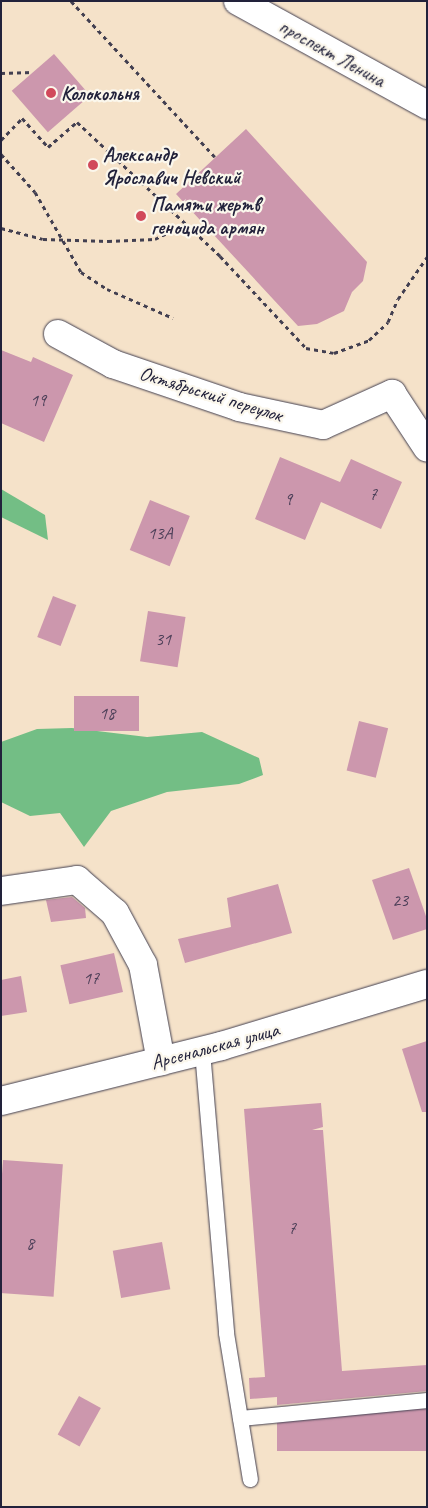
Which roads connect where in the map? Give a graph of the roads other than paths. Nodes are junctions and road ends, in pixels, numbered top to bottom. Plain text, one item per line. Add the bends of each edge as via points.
1 (238, 1) edge
2 (427, 105) edge
3 (58, 334) dead end
4 (427, 447) edge
5 (1, 891) edge
6 (427, 984) edge
7 (202, 1051) junction
8 (161, 1061) junction
9 (1, 1101) edge
10 (427, 1400) edge
11 (240, 1418) junction
12 (250, 1479) dead end

1 - 2 street, проспект Ленина
3 - 4 street, Октябрьский переулок via 122,368 239,407 323,425 392,394
5 - 8 street via 77,880 115,913 143,965
6 - 7 street, Арсенальская улица
7 - 8 street, Арсенальская улица
7 - 11 lane via 226,1332
8 - 9 street, Арсенальская улица
10 - 11 lane
11 - 12 lane

